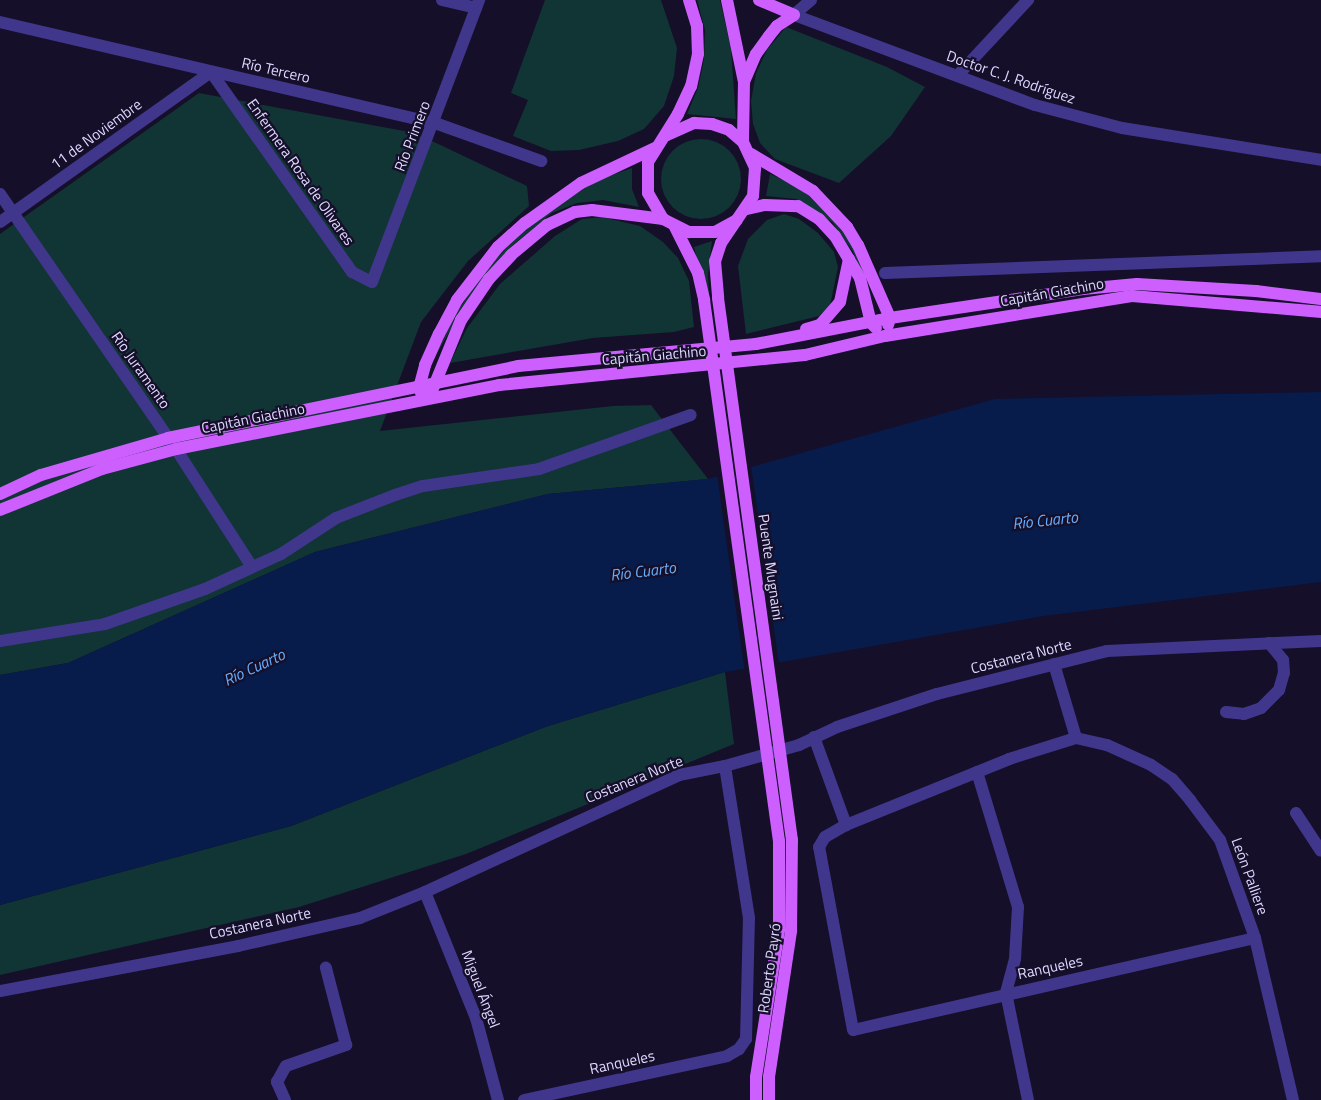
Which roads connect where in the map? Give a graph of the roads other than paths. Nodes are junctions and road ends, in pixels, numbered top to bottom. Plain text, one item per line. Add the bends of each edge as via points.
1 (442, 0) edge
2 (689, 0) edge
3 (727, 0) edge
4 (759, 0) edge
5 (811, 0) edge
6 (1019, 3) edge
7 (477, 4) edge
8 (794, 14) junction
9 (0, 22) edge
10 (211, 72) junction
11 (958, 75) junction
12 (744, 82) junction
13 (435, 123) junction
14 (743, 142) junction
15 (658, 143) junction
16 (751, 154) junction
17 (1321, 160) edge
18 (541, 161) dead end
19 (0, 194) edge
20 (747, 209) junction
21 (13, 213) junction
22 (663, 219) junction
23 (737, 220) junction
24 (0, 222) edge
25 (675, 227) junction
26 (1321, 256) edge
27 (849, 259) junction
28 (885, 273) dead end
29 (372, 282) joint
30 (1321, 299) edge
31 (1321, 312) edge
32 (890, 318) junction
33 (871, 323) junction
34 (885, 336) junction
35 (756, 344) junction
36 (435, 385) junction
37 (419, 388) junction
38 (426, 402) junction
39 (691, 414) dead end
40 (168, 438) junction
41 (176, 450) junction
42 (0, 494) edge
43 (0, 510) edge
44 (252, 567) junction
45 (0, 641) edge
46 (1321, 641) edge
47 (1269, 643) junction
48 (1054, 664) junction
49 (1226, 712) dead end
50 (814, 737) junction
51 (1076, 738) junction
52 (726, 766) junction
53 (977, 772) junction
54 (1296, 813) dead end
55 (846, 825) junction
56 (792, 840) joint
57 (779, 842) joint
58 (1321, 851) edge
59 (425, 892) junction
60 (1255, 938) junction
61 (326, 968) dead end
62 (0, 992) edge
63 (1006, 993) junction
64 (285, 1100) edge
65 (498, 1100) edge
66 (524, 1100) edge
67 (756, 1100) edge
68 (769, 1100) edge
69 (1028, 1100) edge
70 (1293, 1100) edge

1 - 7 street
2 - 15 main road via 697,26 698,54 691,86
3 - 12 main road
4 - 8 main road, Doctor C. J. Rodríguez
5 - 8 street
6 - 11 street
7 - 13 street, Río Primero
8 - 11 street, Doctor C. J. Rodríguez
8 - 12 main road via 769,36 756,54
9 - 10 street, Río Tercero
10 - 13 street, Río Tercero
10 - 21 street, 11 de Noviembre
10 - 29 street, Enfermera Rosa de Olivares via 352,272
11 - 17 street, Doctor C. J. Rodríguez via 1035,105 1122,128
12 - 14 main road
13 - 18 street, Río Tercero
13 - 29 street, Río Primero
14 - 15 main road via 729,130 712,124 694,123 677,128
14 - 16 main road
15 - 22 main road via 648,162 647,185 654,207
15 - 37 main road via 581,183 525,223 498,247 458,300 424,365
16 - 20 main road via 756,182
16 - 32 main road via 813,191 846,226 858,245
19 - 21 street, Río Juramento
20 - 23 main road
20 - 27 main road via 765,205 798,206 824,225
21 - 24 street, 11 de Noviembre
21 - 40 street, Río Juramento
22 - 25 main road
22 - 36 main road via 592,210 575,212 547,225 511,255 489,279 461,320
23 - 25 main road via 708,232 689,232
23 - 56 main road, Puente Mugnaini, bridge via 721,243 716,261 718,298
25 - 57 main road, Puente Mugnaini, bridge via 695,266 704,300
26 - 28 street
27 - 33 main road via 860,278
27 - 35 main road via 846,283 832,314 820,325
30 - 32 main road, Capitán Giachino via 1137,284 1082,289
31 - 34 main road, Capitán Giachino via 1132,296
32 - 33 main road, Capitán Giachino
32 - 34 main road
33 - 34 main road
33 - 35 main road, Capitán Giachino
34 - 38 main road, Capitán Giachino via 805,355 694,368 536,380
35 - 36 main road, Capitán Giachino via 518,366
36 - 37 main road, Capitán Giachino
36 - 38 main road
37 - 38 main road
37 - 40 main road, Capitán Giachino via 372,394
38 - 41 main road, Capitán Giachino
39 - 44 street via 525,472 423,486 395,494 336,518 282,554
40 - 41 street, Río Juramento
40 - 42 main road, Capitán Giachino via 41,475
41 - 43 main road, Capitán Giachino via 84,475
41 - 44 street, Río Juramento
44 - 45 street via 205,589 105,624
46 - 47 street, Costanera Norte
47 - 48 street, Costanera Norte via 1106,651
47 - 49 street via 1283,660 1284,673 1276,694 1244,714
48 - 50 street, Costanera Norte via 937,694
48 - 51 street
50 - 52 street, Costanera Norte via 799,745
50 - 55 street
51 - 53 street
51 - 60 street, León Palliere via 1107,745 1151,765 1172,779 1220,840
52 - 59 street, Costanera Norte via 679,775
52 - 66 street, Ranqueles via 748,918 746,1039 739,1049 727,1056
53 - 55 street
53 - 63 street via 1018,907 1015,959
54 - 58 street
55 - 63 street, Ranqueles via 825,837 818,856 853,1030
56 - 68 main road, Roberto Payró via 792,931 770,1068
57 - 67 main road, Roberto Payró via 779,930 756,1077
59 - 62 street, Costanera Norte via 351,920 238,946
59 - 65 street, Miguel Ángel via 476,1018
60 - 63 street, Ranqueles
60 - 70 street, León Palliere
61 - 64 street via 346,1045 286,1066 277,1082
63 - 69 street

